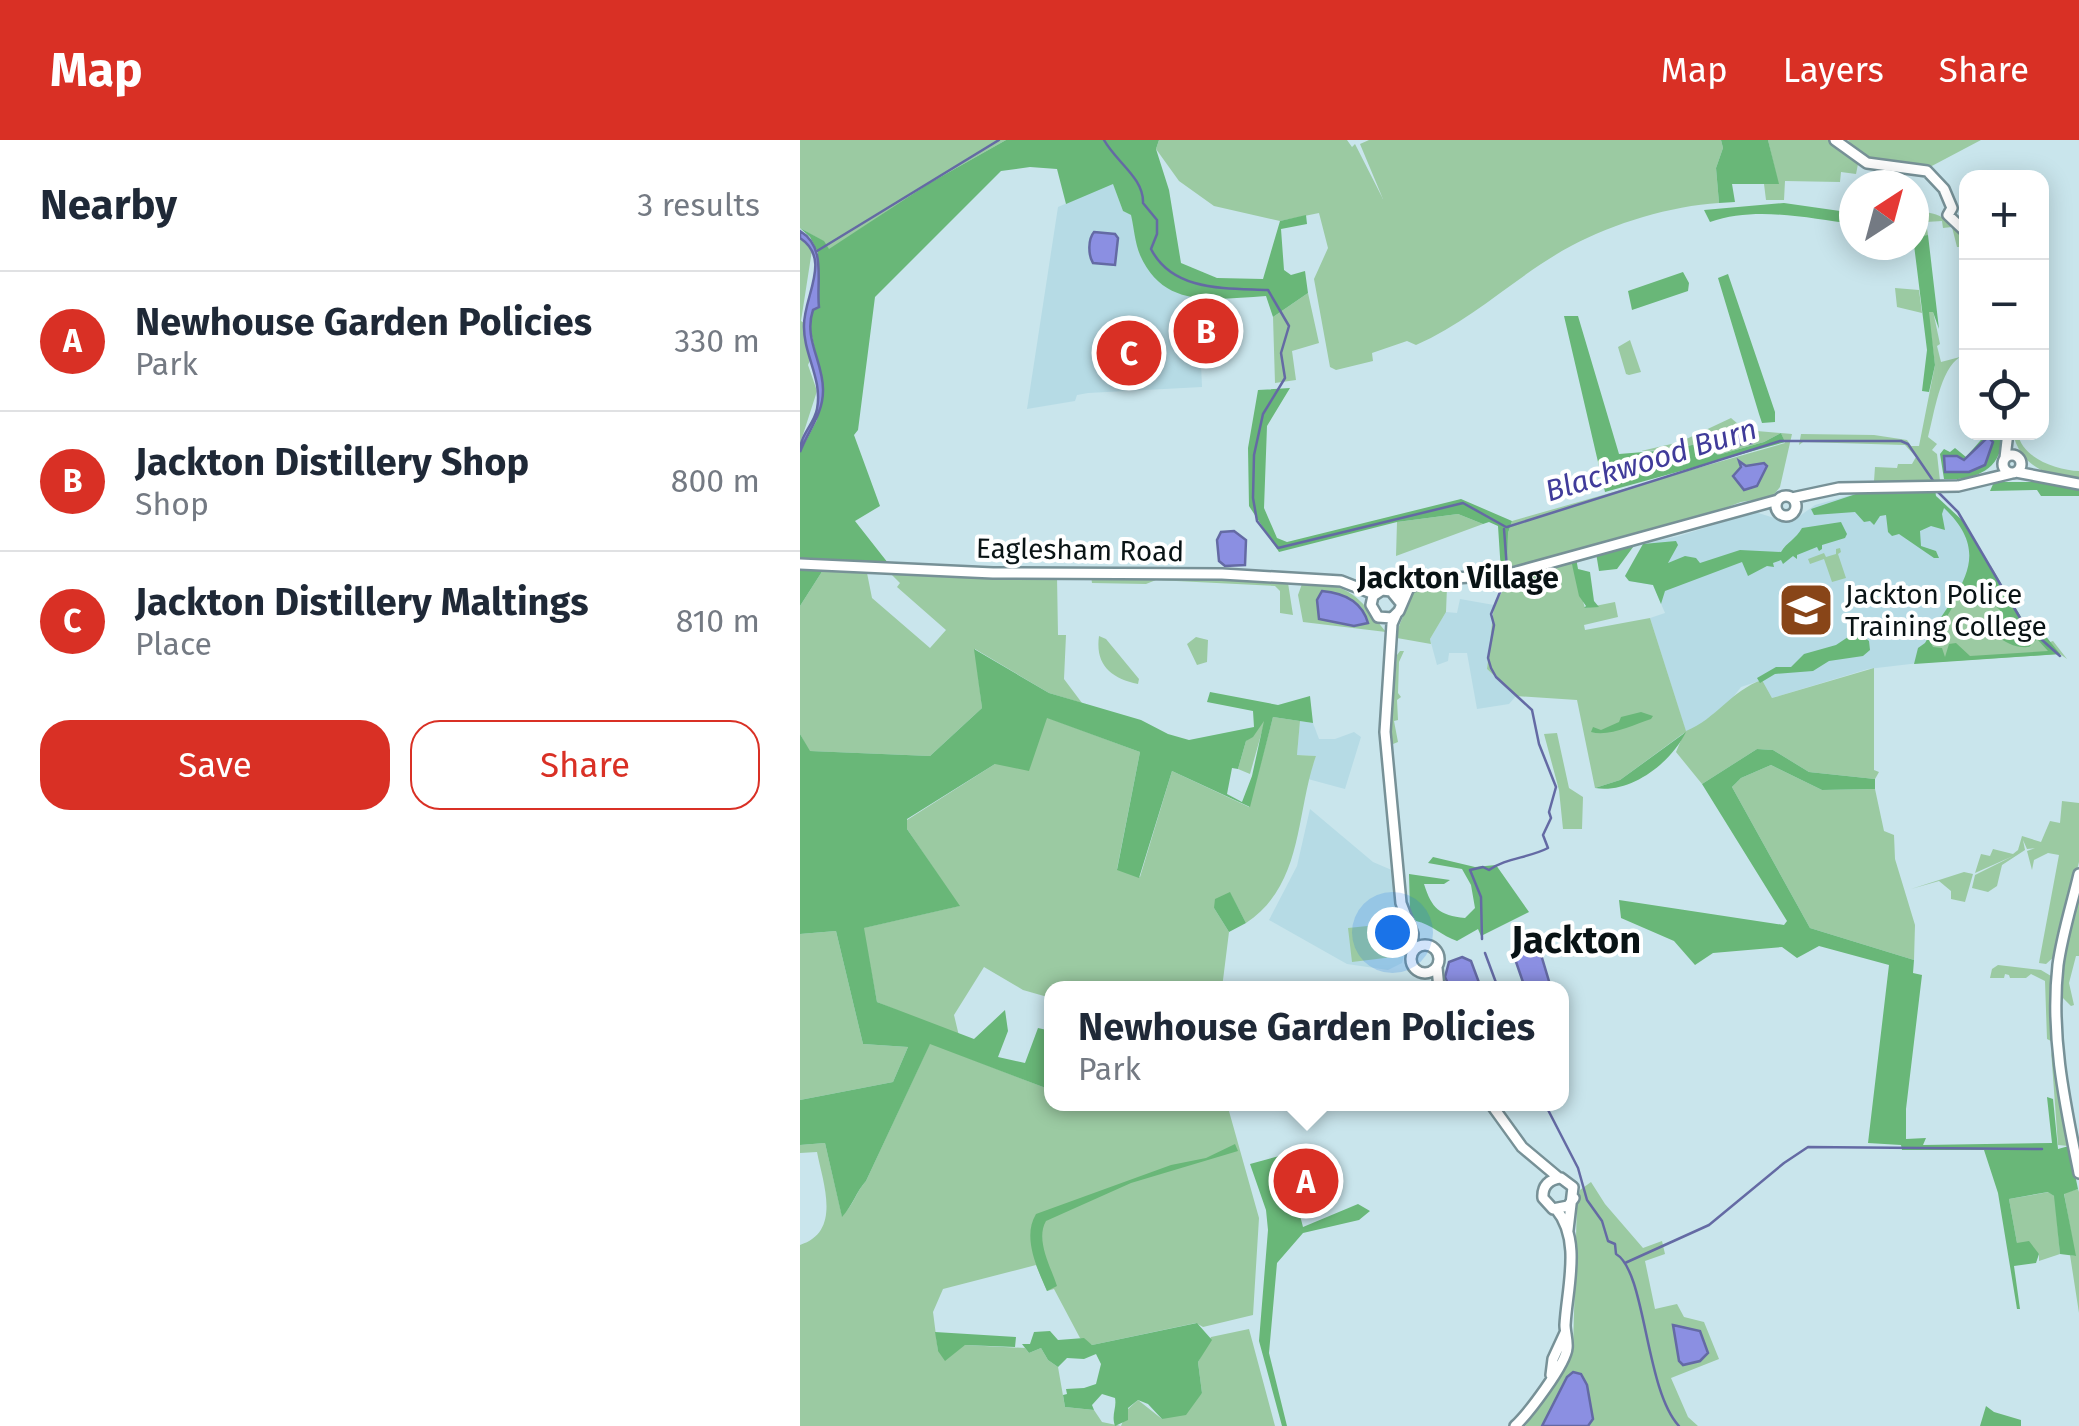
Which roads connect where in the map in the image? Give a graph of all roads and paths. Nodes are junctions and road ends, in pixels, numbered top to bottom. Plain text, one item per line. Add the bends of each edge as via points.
1 (1835, 140) edge
2 (1959, 225) edge
3 (2007, 440) edge
4 (2010, 440) edge
5 (2019, 459) junction
6 (2004, 460) junction
7 (2014, 473) junction
8 (1990, 476) junction
9 (2039, 478) junction
10 (2079, 484) edge
11 (1778, 500) junction
12 (1794, 503) junction
13 (1761, 506) junction
14 (1781, 514) junction
15 (800, 564) edge
16 (1358, 588) junction
17 (1377, 592) junction
18 (1397, 597) junction
19 (1371, 605) junction
20 (1396, 615) junction
21 (1382, 619) junction
22 (1392, 634) junction
23 (2079, 874) edge
24 (1413, 934) junction
25 (1424, 944) junction
26 (1412, 952) junction
27 (1436, 968) junction
28 (1426, 973) junction
29 (1433, 981) edge
30 (1438, 981) edge
31 (1495, 1111) edge
32 (1537, 1162) junction
33 (2079, 1174) edge
34 (1560, 1178) junction
35 (1544, 1188) junction
36 (1574, 1198) junction
37 (1556, 1210) junction
38 (1568, 1230) junction
39 (1515, 1426) edge

1 - 2 main road via 1867,163 1927,171 1949,198 1948,215
3 - 6 main road
4 - 5 main road
5 - 6 main road
5 - 7 main road
5 - 9 main road
6 - 7 main road via 2005,470
6 - 8 main road
7 - 8 main road
7 - 9 main road
8 - 12 main road via 1958,486 1811,493
9 - 10 main road
11 - 12 main road via 1786,496
11 - 13 main road
11 - 14 main road
12 - 14 main road via 1790,514
13 - 14 main road
13 - 18 main road via 1510,574 1429,580
15 - 16 main road, Eaglesham Road via 1222,574 1341,581
16 - 17 main road, Eaglesham Road
16 - 19 main road
17 - 18 main road
17 - 19 main road
18 - 20 main road
19 - 21 main road
20 - 21 main road
20 - 22 main road
21 - 22 main road
22 - 24 main road via 1385,732 1402,902
23 - 33 main road via 2060,958 2057,1010 2061,1088
24 - 25 main road
24 - 26 main road
25 - 26 main road
25 - 27 main road via 1438,952
26 - 28 main road via 1412,966
27 - 28 main road
27 - 30 main road
28 - 29 main road
31 - 32 main road
32 - 34 main road
32 - 35 main road
34 - 35 main road
34 - 36 main road
35 - 37 main road via 1546,1203
36 - 37 main road
36 - 38 main road
37 - 38 main road
38 - 39 main road via 1565,1332 1540,1398

